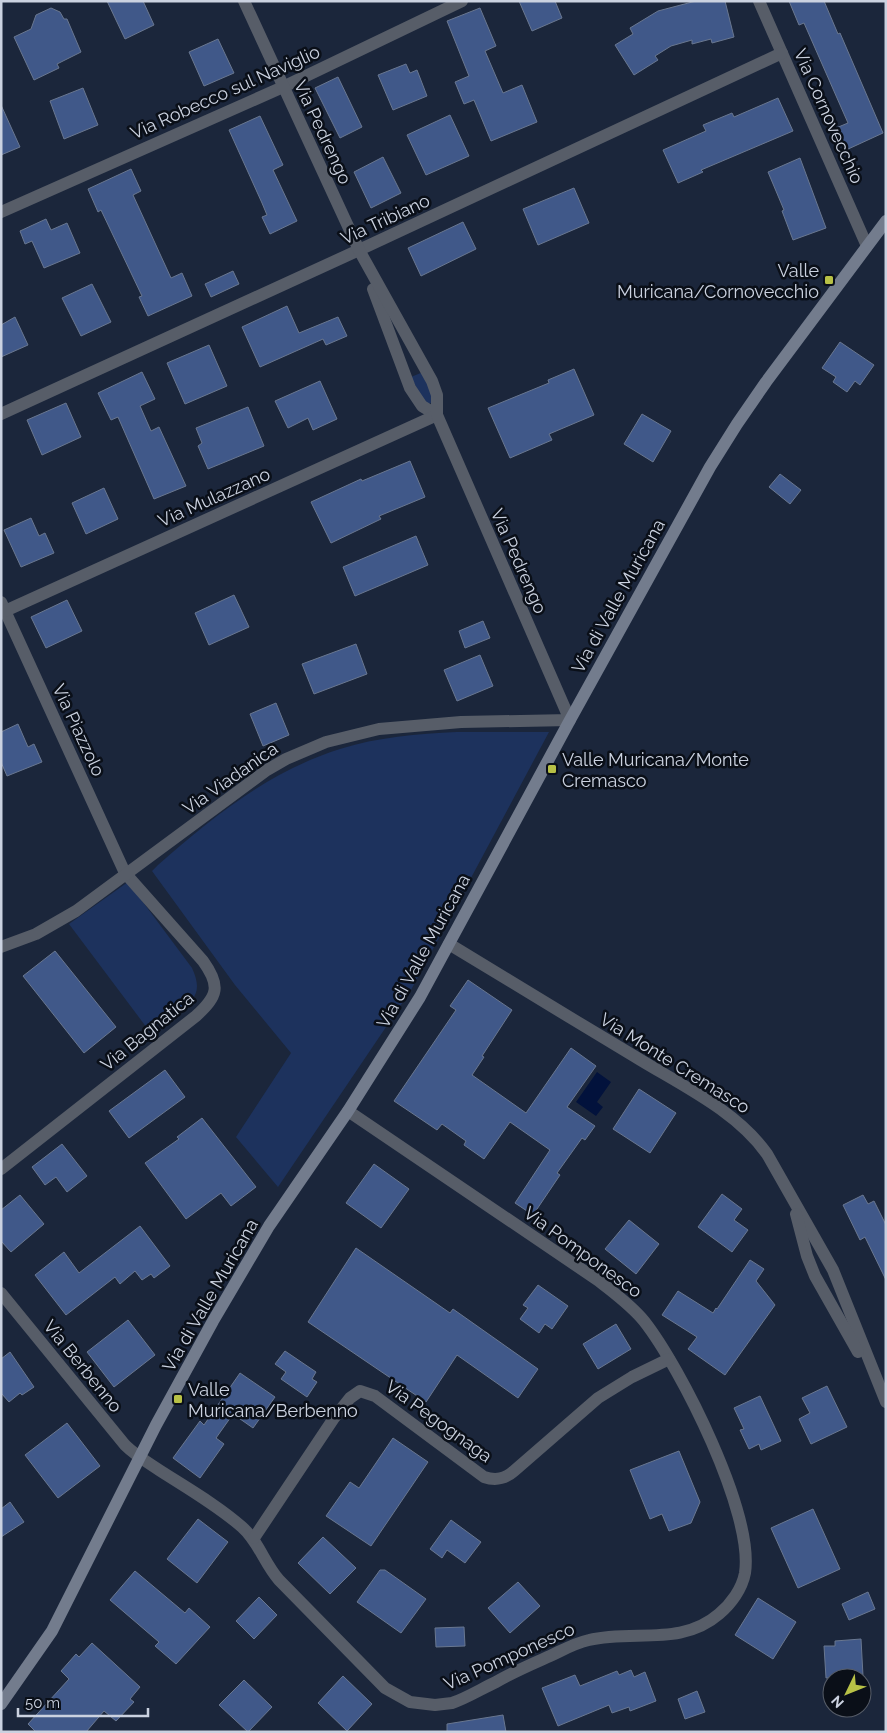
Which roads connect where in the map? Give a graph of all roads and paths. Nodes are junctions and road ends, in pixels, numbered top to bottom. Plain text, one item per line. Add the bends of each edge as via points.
1 (244, 1) edge
2 (462, 1) edge
3 (759, 1) edge
4 (782, 53) junction
5 (283, 87) junction
6 (1, 212) edge
7 (886, 221) edge
8 (867, 246) junction
9 (359, 250) junction
10 (1, 414) edge
11 (437, 415) junction
12 (3, 606) edge
13 (570, 720) junction
14 (125, 874) junction
15 (449, 944) junction
16 (1, 947) edge
17 (348, 1111) junction
18 (1, 1169) edge
19 (790, 1194) junction
20 (1, 1293) edge
21 (670, 1359) junction
22 (883, 1388) edge
23 (886, 1402) edge
24 (140, 1458) junction
25 (254, 1538) junction
26 (1, 1704) edge

1 - 5 street, Via Pedrengo
2 - 5 street, Via Robecco sul Naviglio
3 - 4 street, Via Cornovecchio
4 - 8 street, Via Cornovecchio
4 - 9 street, Via Tribiano
5 - 6 street, Via Robecco sul Naviglio
5 - 9 street, Via Pedrengo
7 - 8 street, Via di Valle Muricana
8 - 13 street, Via di Valle Muricana via 737,424 687,506
9 - 10 street, Via Tribiano
9 - 11 street, Via Pedrengo via 432,381 437,394
9 - 11 street, Via Pedrengo via 410,388 422,406
11 - 12 street, Via Mulazzano
11 - 13 street, Via Pedrengo
12 - 14 street, Via Piazzolo
13 - 14 street, Via Viadanica via 461,722 379,729 326,742 266,770
13 - 15 street, Via di Valle Muricana
14 - 16 street, Via Viadanica via 56,924
14 - 18 street, Via Bagnatica via 208,969 215,984 213,999 196,1016
15 - 17 street, Via di Valle Muricana via 408,1017
15 - 19 street, Via Monte Cremasco via 736,1120 761,1145
17 - 21 street, Via Pomponesco via 622,1299 642,1319
17 - 24 street, Via di Valle Muricana via 269,1226 212,1321
19 - 22 street, Via Monte Cremasco via 833,1270
19 - 22 street via 815,1276
20 - 24 street, Via Berbenno via 120,1440
21 - 25 street, Via Pegognaga via 598,1398 509,1476 499,1479 484,1477 375,1396 357,1392 334,1418
21 - 25 street, Via Pomponesco via 718,1457 745,1552 744,1574 734,1596 718,1615 698,1628 659,1636 610,1637 582,1642 458,1701 443,1705 419,1704 402,1699 379,1683 273,1574
22 - 23 street, Via Monte Cremasco
24 - 25 street, Via Pomponesco via 228,1516
24 - 26 street, Via di Valle Muricana via 52,1631

